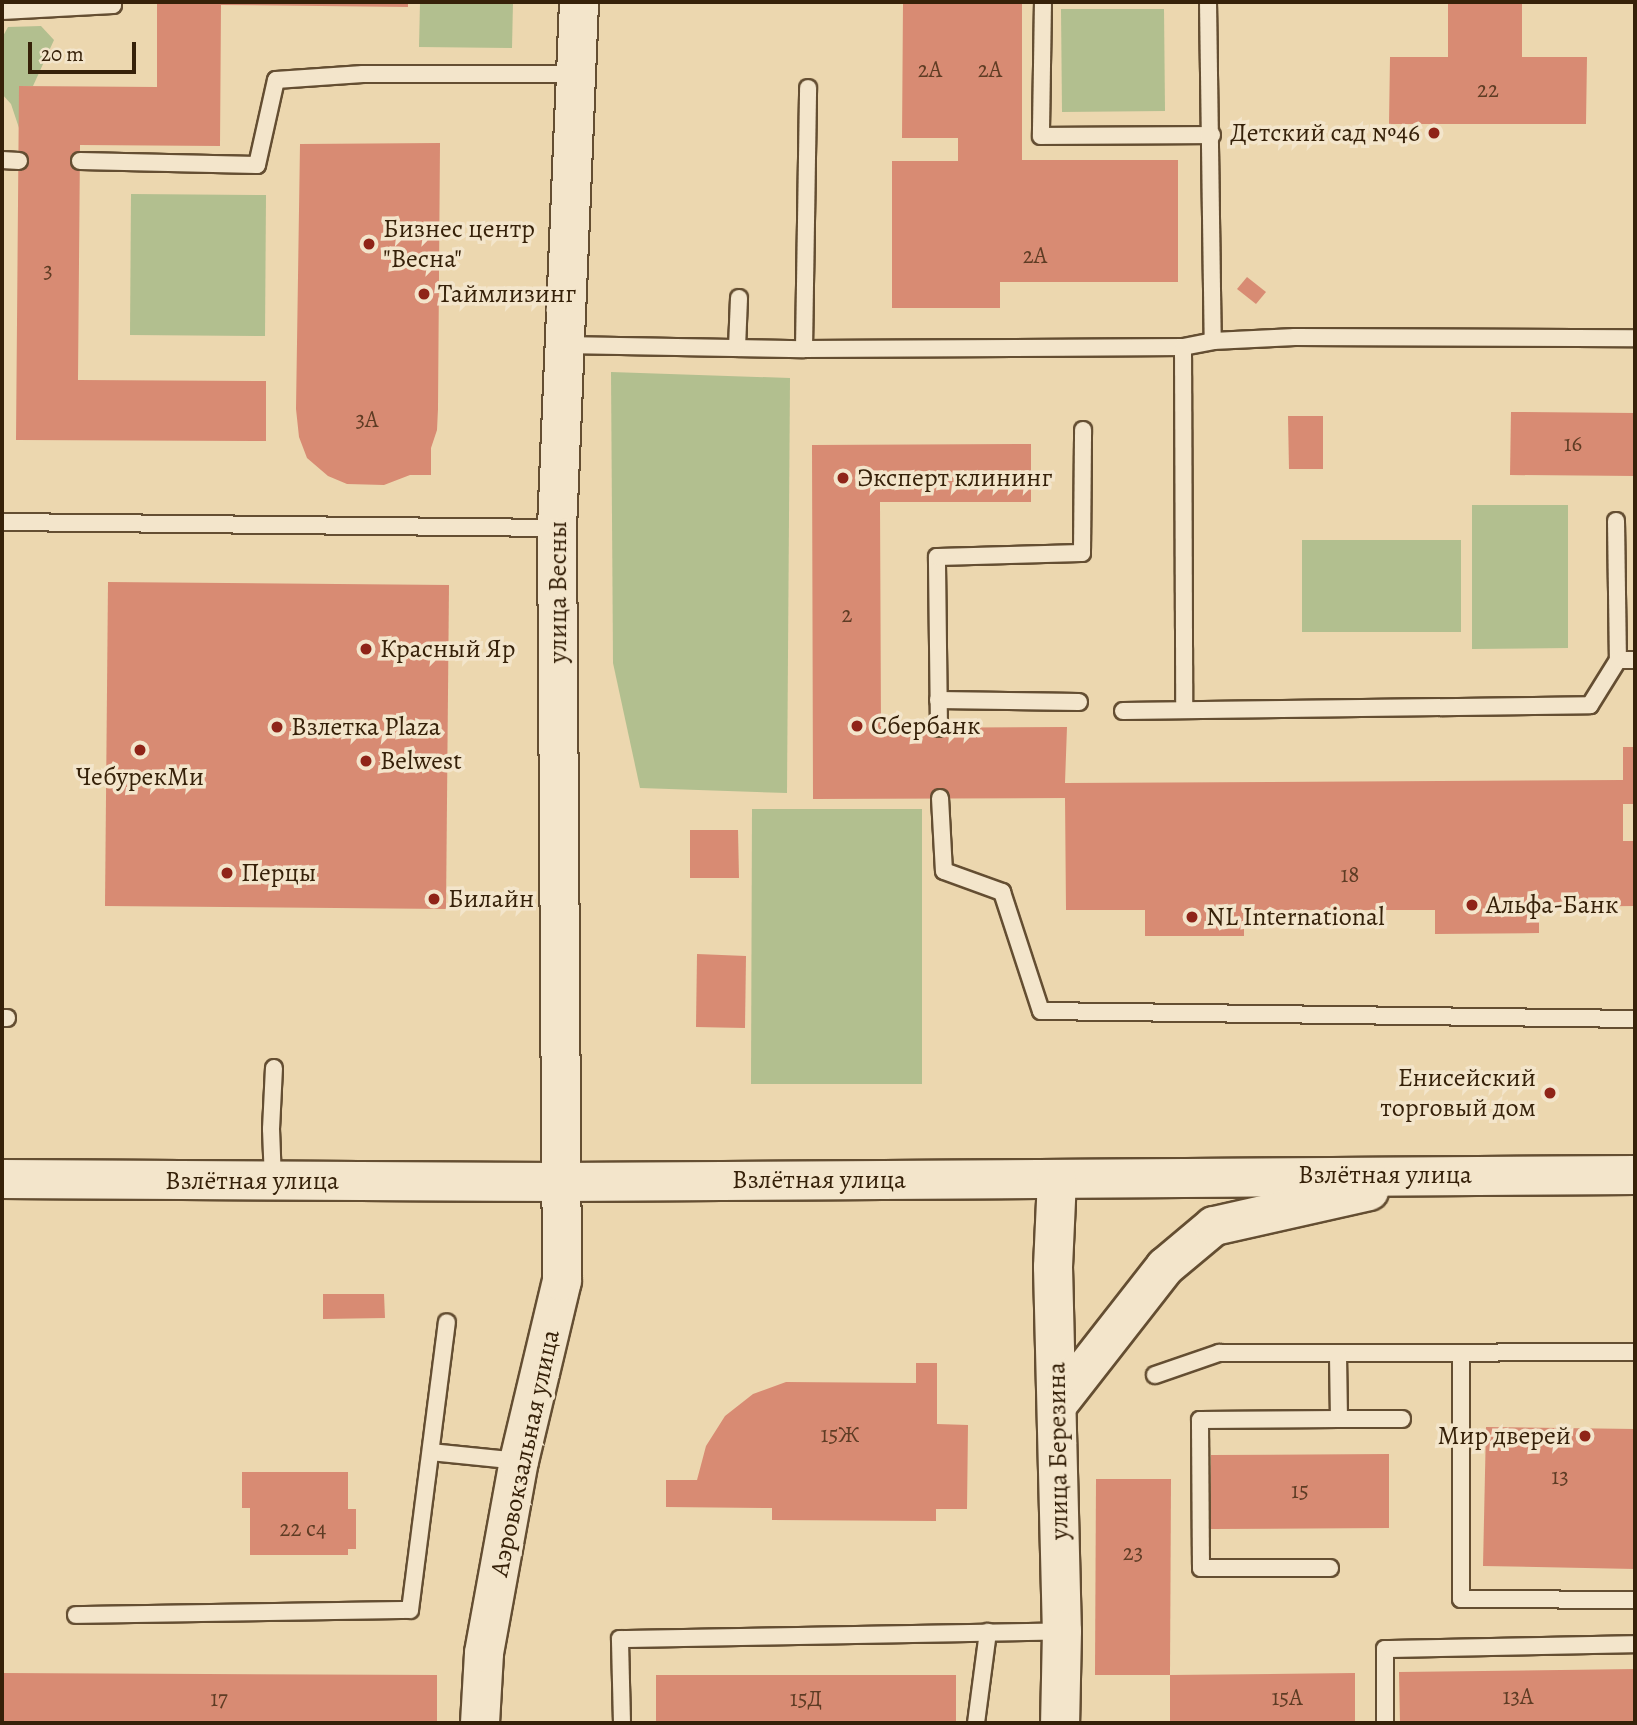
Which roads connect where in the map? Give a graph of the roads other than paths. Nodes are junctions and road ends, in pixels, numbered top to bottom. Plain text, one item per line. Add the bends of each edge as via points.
1 (114, 2) edge
2 (579, 2) edge
3 (1043, 2) edge
4 (1208, 2) edge
5 (2, 11) edge
6 (575, 74) junction
7 (808, 88) dead end
8 (1212, 135) junction
9 (2, 160) edge
10 (19, 161) dead end
11 (80, 161) dead end
12 (739, 298) dead end
13 (1635, 338) edge
14 (1213, 341) junction
15 (563, 345) junction
16 (1183, 347) junction
17 (737, 348) junction
18 (804, 349) junction
19 (1083, 430) dead end
20 (1616, 521) dead end
21 (2, 522) edge
22 (557, 528) junction
23 (1618, 660) junction
24 (1635, 660) edge
25 (938, 700) junction
26 (1079, 702) dead end
27 (1184, 710) junction
28 (1124, 711) dead end
29 (939, 728) dead end
30 (940, 798) dead end
31 (1635, 1019) edge
32 (274, 1068) dead end
33 (1442, 1174) junction
34 (1635, 1175) edge
35 (2, 1179) edge
36 (1057, 1179) junction
37 (273, 1182) junction
38 (561, 1182) junction
39 (447, 1322) dead end
40 (1635, 1352) edge
41 (1338, 1353) junction
42 (1461, 1353) junction
43 (1155, 1375) dead end
44 (1058, 1404) junction
45 (1339, 1419) junction
46 (1402, 1419) dead end
47 (431, 1452) junction
48 (519, 1461) junction
49 (1330, 1568) dead end
50 (1635, 1600) edge
51 (76, 1615) dead end
52 (1062, 1631) junction
53 (988, 1632) junction
54 (1635, 1644) edge
55 (480, 1723) edge
56 (622, 1723) edge
57 (976, 1723) edge
58 (1060, 1723) edge
59 (1385, 1723) edge

1 - 5 lane
2 - 6 street, улица Весны
3 - 8 lane via 1041,136
4 - 8 lane
6 - 11 lane via 363,74 276,80 257,165
6 - 15 street, улица Весны
7 - 18 lane
8 - 14 lane
9 - 10 lane
12 - 17 lane
13 - 14 lane
14 - 16 lane
15 - 17 lane
15 - 22 street, улица Весны
16 - 18 lane
16 - 27 lane
17 - 18 lane
19 - 25 lane via 1082,553 937,557
20 - 23 lane
21 - 22 lane
22 - 38 street, улица Весны
23 - 24 lane
23 - 27 lane via 1590,705
25 - 26 lane
25 - 29 lane
27 - 28 lane
30 - 31 lane via 944,871 1002,892 1041,1011
32 - 37 lane
33 - 34 street, Взлётная улица
33 - 36 street, Взлётная улица
33 - 44 street via 1214,1226 1165,1267
35 - 37 street, Взлётная улица
36 - 38 street, Взлётная улица
36 - 44 street, улица Березина via 1053,1267
37 - 38 street, Взлётная улица
38 - 48 street, Аэровокзальная улица via 562,1281
39 - 47 lane
40 - 42 lane
41 - 42 lane
41 - 43 lane via 1219,1353
41 - 45 lane
42 - 50 lane via 1461,1599
44 - 52 street, улица Березина
45 - 46 lane
45 - 49 lane via 1200,1420 1201,1568
47 - 48 lane
47 - 51 lane via 410,1610
48 - 55 street, Аэровокзальная улица via 484,1653
52 - 53 lane
52 - 58 street, улица Березина
53 - 56 lane via 620,1639
53 - 57 lane
54 - 59 lane via 1385,1649

